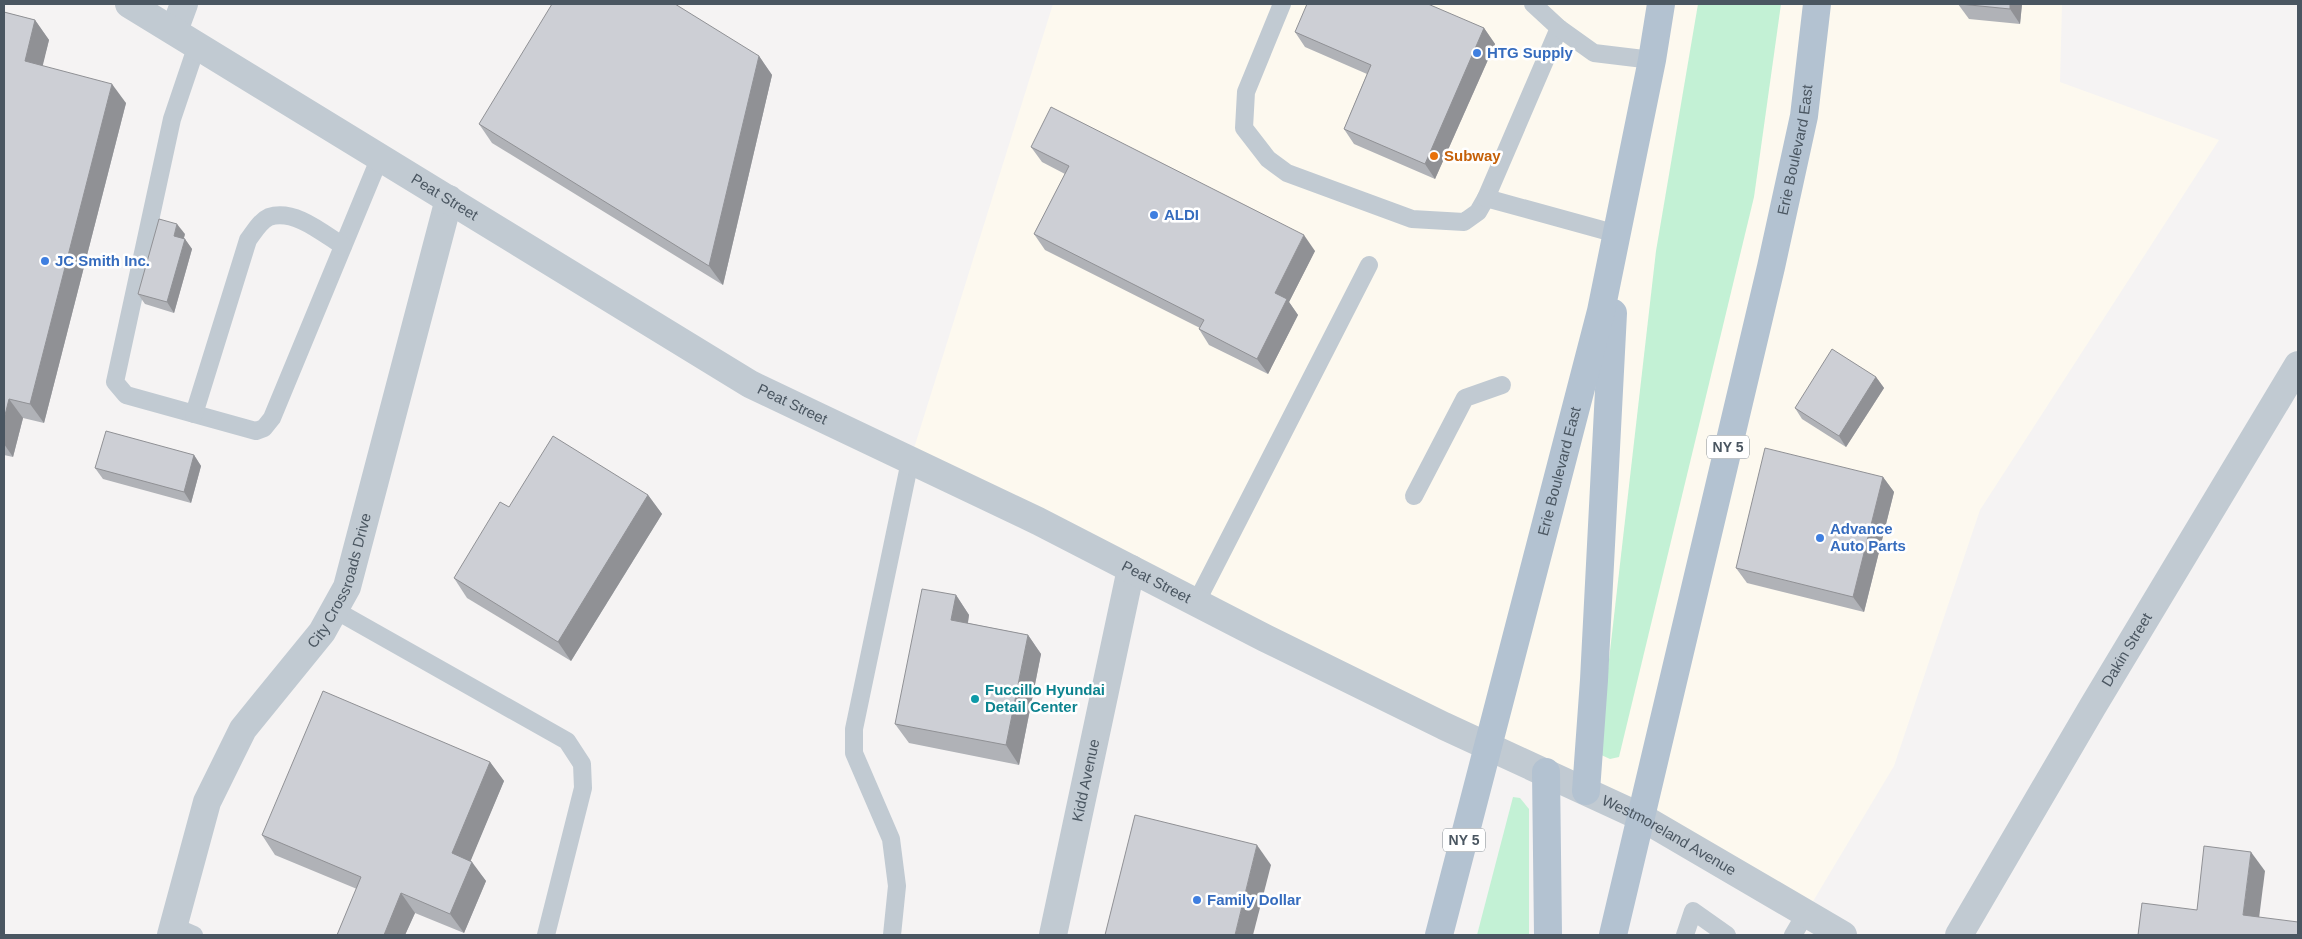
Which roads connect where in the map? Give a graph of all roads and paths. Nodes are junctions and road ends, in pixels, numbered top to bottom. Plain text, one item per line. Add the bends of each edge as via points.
1 (129, 4) edge
2 (184, 4) edge
3 (1282, 4) edge
4 (1533, 4) edge
5 (1661, 4) edge
6 (1817, 4) edge
7 (1559, 28) junction
8 (186, 38) junction
9 (1652, 60) junction
10 (380, 157) junction
11 (1486, 198) junction
12 (449, 199) junction
13 (1617, 234) junction
14 (343, 246) junction
15 (1369, 265) dead end
16 (2298, 364) edge
17 (1502, 386) dead end
18 (194, 414) junction
19 (910, 462) junction
20 (1414, 496) dead end
21 (1131, 569) junction
22 (1196, 603) junction
23 (334, 610) junction
24 (1489, 746) junction
25 (1546, 772) junction
26 (1586, 791) junction
27 (1641, 817) junction
28 (1800, 924) edge
29 (179, 932) edge
30 (546, 935) edge
31 (892, 935) edge
32 (1053, 935) edge
33 (1439, 935) edge
34 (1548, 935) edge
35 (1612, 935) edge
36 (1685, 935) edge
37 (1727, 935) edge
38 (1843, 935) edge
39 (1959, 935) edge

1 - 8 street, Peat Street
2 - 8 street
3 - 11 lane via 1246,92 1244,128 1268,159 1287,173 1412,219 1464,222 1478,212
4 - 7 lane
5 - 9 main road, Erie Boulevard East / NY 5
6 - 27 main road, Erie Boulevard East / NY 5 via 1804,116
7 - 9 lane via 1594,53
7 - 11 lane
8 - 10 street, Peat Street
8 - 18 lane via 172,119 115,382 126,395
9 - 13 main road, Erie Boulevard East / NY 5
10 - 12 street, Peat Street
10 - 14 lane
11 - 13 lane
12 - 19 street, Peat Street via 750,384
12 - 23 street, City Crossroads Drive via 347,587
13 - 24 main road, Erie Boulevard East / NY 5 via 1601,311
13 - 26 main road
14 - 18 lane via 272,418 264,428 256,431
14 - 18 lane via 299,219 269,217 259,225 248,240
15 - 22 lane
16 - 39 street, Dakin Street via 2092,706
17 - 20 lane via 1465,398
19 - 21 street, Peat Street via 1038,521
19 - 31 lane via 854,729 854,753 891,839 897,886
21 - 22 street, Peat Street
21 - 32 street, Kidd Avenue
22 - 24 street, Peat Street
23 - 29 street, City Crossroads Drive via 322,632 243,730 207,802
23 - 30 lane via 567,741 582,764 583,788
24 - 25 street, Westmoreland Avenue
24 - 33 main road, Erie Boulevard East / NY 5
25 - 26 street, Westmoreland Avenue
25 - 34 main road
26 - 27 street, Westmoreland Avenue
27 - 28 street, Westmoreland Avenue
27 - 35 main road, Erie Boulevard East / NY 5
28 - 38 street, Westmoreland Avenue
36 - 37 lane via 1694,911

